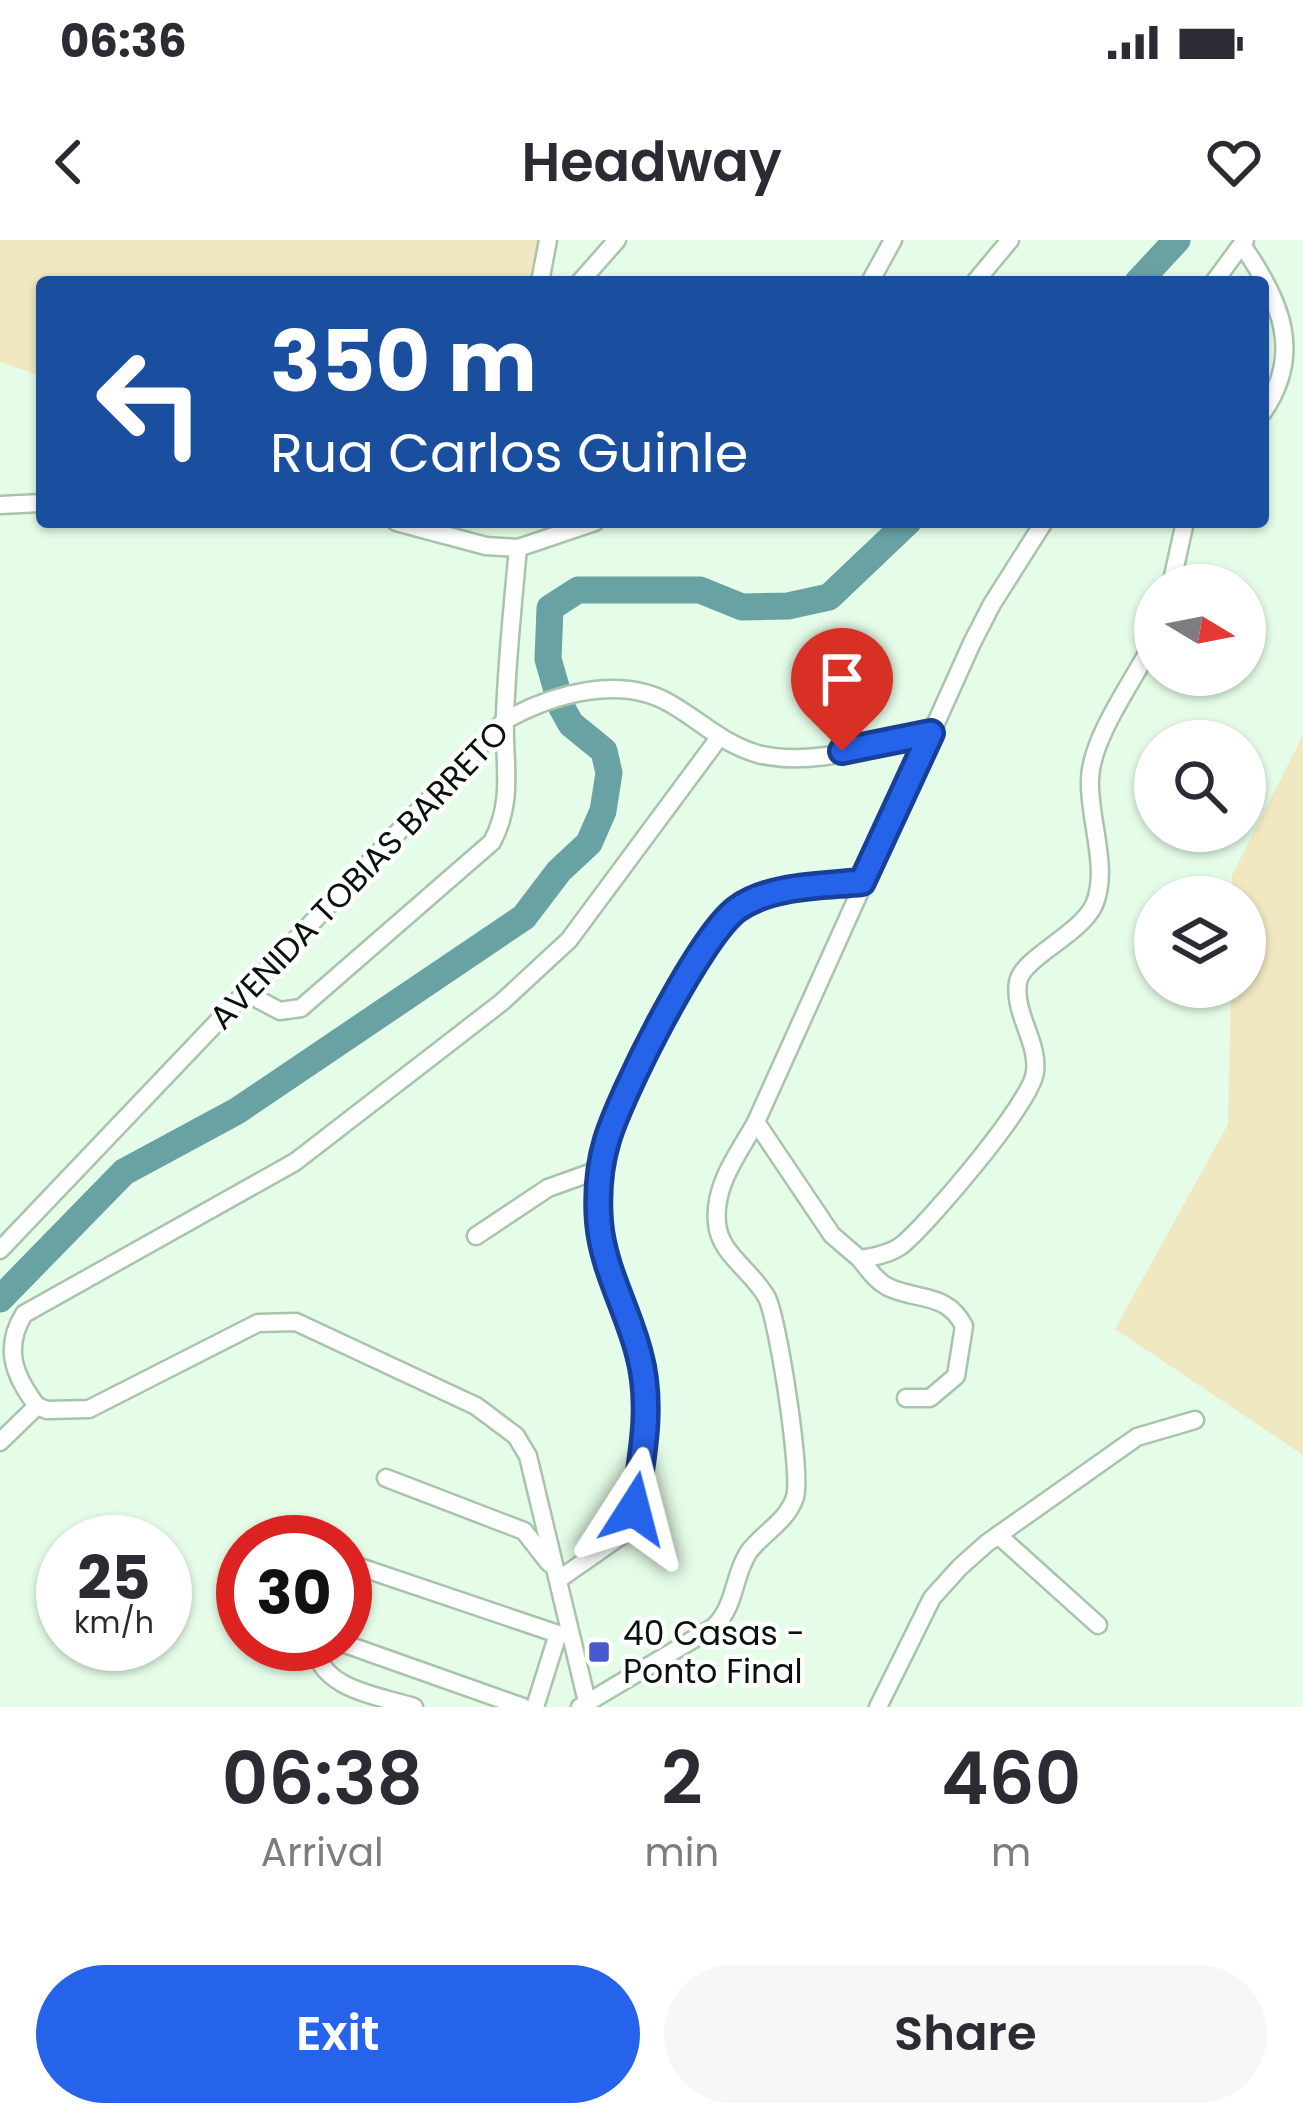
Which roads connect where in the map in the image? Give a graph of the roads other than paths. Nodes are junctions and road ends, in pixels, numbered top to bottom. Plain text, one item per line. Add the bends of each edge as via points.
1 (548, 240) edge
2 (616, 240) edge
3 (893, 240) edge
4 (1010, 240) edge
5 (1244, 242) edge
6 (542, 276) edge
7 (585, 276) edge
8 (873, 276) edge
9 (980, 276) edge
10 (1218, 276) edge
11 (1267, 276) edge
12 (1269, 279) edge
13 (1295, 317) edge
14 (1269, 406) edge
15 (36, 503) edge
16 (0, 506) edge
17 (418, 528) edge
18 (577, 528) edge
19 (1040, 528) edge
20 (1184, 528) edge
21 (518, 548) junction
22 (1176, 564) edge
23 (1134, 679) edge
24 (504, 721) junction
25 (931, 733) junction
26 (718, 740) junction
27 (862, 882) junction
28 (246, 993) junction
29 (756, 1122) junction
30 (601, 1169) junction
31 (476, 1236) dead end
32 (0, 1250) edge
33 (860, 1259) junction
34 (906, 1398) dead end
35 (38, 1406) junction
36 (1195, 1420) dead end
37 (0, 1442) edge
38 (386, 1478) dead end
39 (998, 1535) junction
40 (372, 1571) edge
41 (558, 1577) junction
42 (1098, 1625) dead end
43 (372, 1654) edge
44 (326, 1671) edge
45 (549, 1674) junction
46 (584, 1701) edge
47 (415, 1707) edge
48 (523, 1707) edge
49 (536, 1707) edge
50 (878, 1707) edge

1 - 6 street
2 - 7 street
3 - 8 street
4 - 9 street
5 - 10 street
5 - 11 street
12 - 13 street
13 - 14 street via 1297,365
15 - 16 street
17 - 21 street
18 - 21 street
19 - 25 street via 992,604
20 - 22 street
21 - 24 street
23 - 33 street via 1089,774 1100,880 1094,906 1018,982 1035,1059 1032,1083 900,1247
24 - 26 street, AVENIDA TOBIAS BARRETO via 545,700 619,689 673,705
24 - 28 street, AVENIDA TOBIAS BARRETO
24 - 28 street via 508,793 492,842 302,1008 280,1010
25 - 26 street, AVENIDA TOBIAS BARRETO via 810,759
25 - 27 street
26 - 35 street via 569,940 502,1002 295,1162 25,1314 11,1349
27 - 29 street
27 - 30 street via 767,895 729,916 650,1043
28 - 32 street, AVENIDA TOBIAS BARRETO
29 - 33 street via 832,1235
29 - 46 street via 718,1194 716,1227 768,1300 796,1493 746,1556 730,1607 714,1627
30 - 31 street via 548,1188
30 - 41 street via 606,1260 644,1376 643,1450 628,1531
33 - 34 street via 887,1286 947,1304 964,1326 956,1376 930,1398
35 - 37 street
35 - 41 street via 89,1409 258,1323 296,1322 476,1406 516,1436
36 - 39 street via 1136,1437
38 - 41 street via 524,1531
39 - 42 street
39 - 50 street via 932,1598
40 - 45 street via 558,1634
41 - 46 street
43 - 48 street
44 - 47 street via 336,1682
45 - 46 street
45 - 49 street

